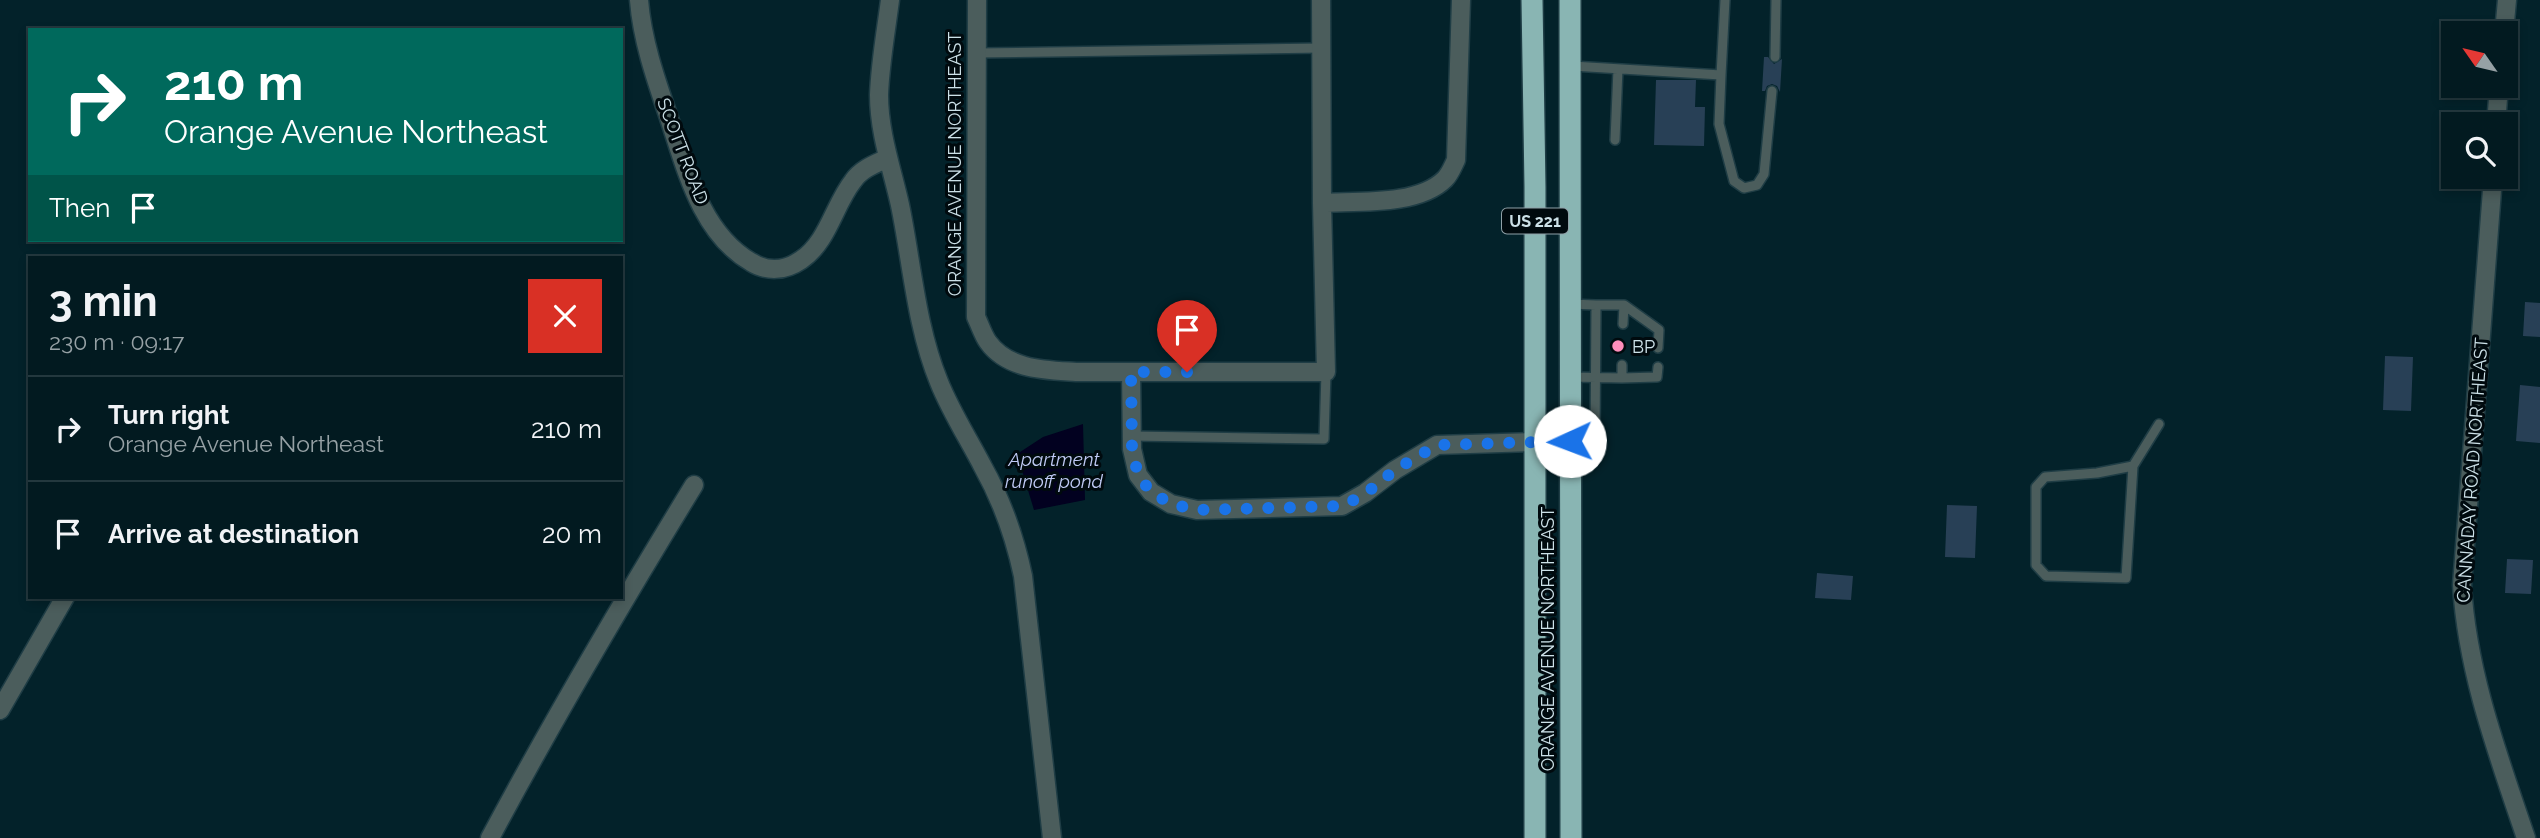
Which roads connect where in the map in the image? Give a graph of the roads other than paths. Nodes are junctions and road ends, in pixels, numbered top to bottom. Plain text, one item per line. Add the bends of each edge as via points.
1 (639, 0) edge
2 (890, 0) edge
3 (977, 0) edge
4 (1321, 0) edge
5 (1461, 0) edge
6 (1532, 0) edge
7 (1570, 0) edge
8 (1725, 0) edge
9 (1776, 0) edge
10 (2507, 0) edge
11 (2505, 21) edge
12 (1322, 48) junction
13 (977, 53) junction
14 (1774, 57) dead end
15 (1570, 66) junction
16 (1618, 69) junction
17 (1721, 75) junction
18 (1772, 91) dead end
19 (1615, 140) dead end
20 (888, 158) junction
21 (2492, 189) edge
22 (1322, 203) junction
23 (1570, 304) junction
24 (1596, 304) junction
25 (1624, 305) junction
26 (1623, 324) dead end
27 (1658, 348) dead end
28 (1622, 365) dead end
29 (1658, 367) dead end
30 (1131, 372) junction
31 (1326, 372) junction
32 (1570, 377) junction
33 (1596, 377) junction
34 (1622, 378) junction
35 (2160, 424) dead end
36 (1132, 436) junction
37 (1570, 441) junction
38 (1534, 442) junction
39 (2133, 466) junction
40 (694, 485) dead end
41 (64, 599) edge
42 (0, 710) edge
43 (490, 838) edge
44 (1052, 838) edge
45 (1535, 838) edge
46 (1571, 838) edge
47 (2526, 838) edge

1 - 20 street, SCOTT ROAD via 656,78 695,192 713,227 741,257 773,270 801,260 816,247 853,180
2 - 20 street via 879,96
3 - 13 street, ORANGE AVENUE NORTHEAST
4 - 12 street
5 - 22 street via 1457,160 1446,178 1432,189 1404,198
6 - 38 highway, ORANGE AVENUE NORTHEAST / US 221
7 - 15 highway, ORANGE AVENUE NORTHEAST / US 221
8 - 17 lane
9 - 14 lane
10 - 11 street
12 - 13 lane
12 - 22 street
13 - 30 street, ORANGE AVENUE NORTHEAST via 976,317 989,343 1011,361 1039,370
15 - 16 lane
15 - 23 highway, ORANGE AVENUE NORTHEAST / US 221
16 - 17 lane
16 - 19 lane
17 - 18 lane via 1719,124 1734,181 1744,188 1757,185 1764,174
20 - 44 street via 938,380 985,469 1016,544
21 - 47 street, CANNADAY ROAD NORTHEAST via 2463,615 2494,743
22 - 31 street
23 - 24 lane
23 - 32 highway, ORANGE AVENUE NORTHEAST / US 221
24 - 25 lane
24 - 33 lane
25 - 26 lane
25 - 27 lane via 1659,330
28 - 34 lane
29 - 34 lane via 1657,377
30 - 31 street, ORANGE AVENUE NORTHEAST
30 - 36 street
31 - 36 lane via 1324,439
32 - 33 lane
32 - 37 highway, ORANGE AVENUE NORTHEAST / US 221
33 - 34 lane
33 - 37 lane via 1595,440
35 - 39 lane
36 - 38 street via 1138,475 1151,492 1171,504 1197,510 1342,506 1437,445
37 - 38 street
37 - 46 highway, ORANGE AVENUE NORTHEAST / US 221
38 - 45 highway, ORANGE AVENUE NORTHEAST / US 221
39 - 39 lane via 2126,578 2046,576 2036,565 2036,487 2045,477
40 - 43 street via 616,612
41 - 42 street

